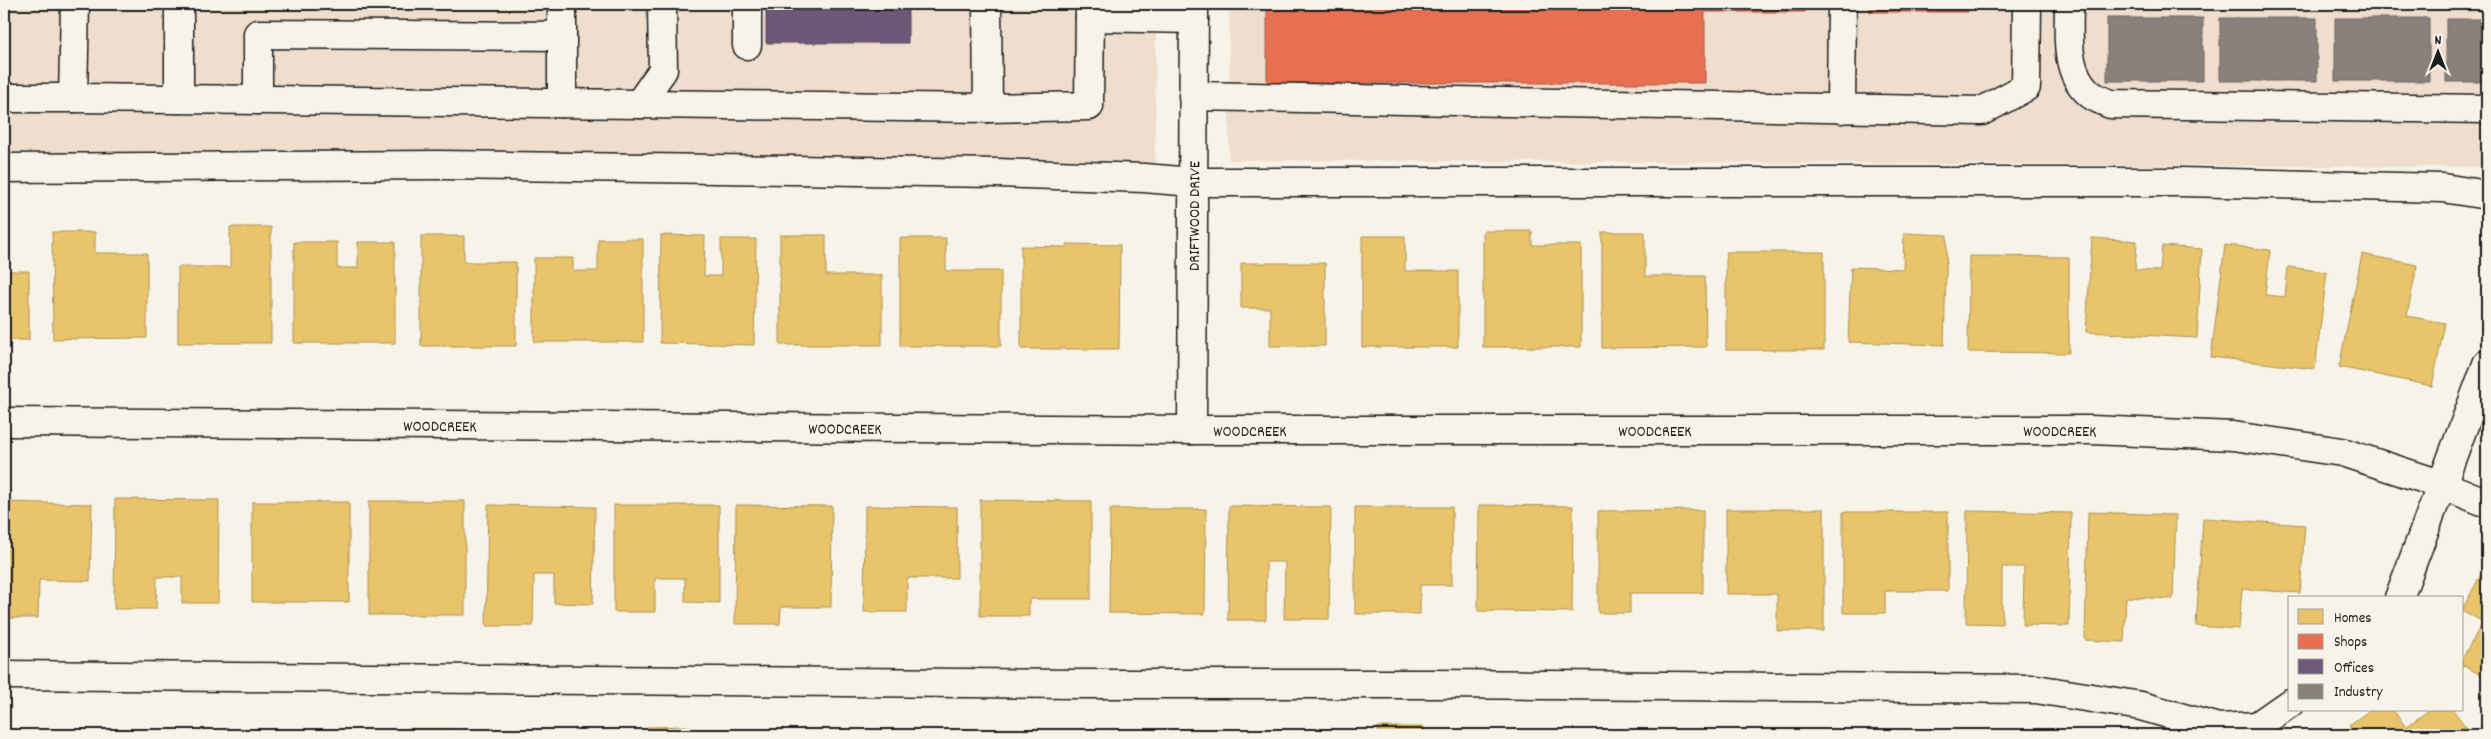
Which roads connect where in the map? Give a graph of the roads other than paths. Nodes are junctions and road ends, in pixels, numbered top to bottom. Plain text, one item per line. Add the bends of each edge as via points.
1 (75, 4) edge
2 (179, 4) edge
3 (562, 4) edge
4 (662, 4) edge
5 (747, 4) edge
6 (987, 4) edge
7 (1842, 4) edge
8 (2027, 4) edge
9 (2069, 4) edge
10 (1090, 10) edge
11 (1194, 11) edge
12 (562, 36) junction
13 (747, 45) dead end
14 (1193, 96) junction
15 (4, 98) edge
16 (73, 98) junction
17 (178, 99) junction
18 (258, 100) junction
19 (562, 103) junction
20 (640, 104) junction
21 (988, 108) junction
22 (1841, 109) junction
23 (2487, 109) edge
24 (4, 168) edge
25 (1193, 182) junction
26 (2487, 195) edge
27 (2487, 364) edge
28 (4, 422) edge
29 (1192, 430) junction
30 (2443, 484) junction
31 (2487, 503) edge
32 (2399, 596) edge
33 (4, 675) edge
34 (2288, 704) edge

1 - 16 street
2 - 17 street
3 - 12 street
4 - 20 street via 663,70
5 - 13 street
6 - 21 street
7 - 22 street
8 - 22 street via 2026,87 1982,111
9 - 23 street via 2072,69 2089,93 2110,104
10 - 11 street
10 - 21 street via 1089,106
11 - 14 street, DRIFTWOOD DRIVE
12 - 18 street via 258,34
12 - 19 street
14 - 22 street
14 - 25 street, DRIFTWOOD DRIVE
15 - 16 street
16 - 17 street
17 - 18 street
18 - 19 street
19 - 20 street
20 - 21 street
24 - 25 street via 439,165 998,173
25 - 26 street via 2180,182 2443,188
25 - 29 street, DRIFTWOOD DRIVE
27 - 30 street
28 - 29 street, WOODCREEK
29 - 30 street, WOODCREEK via 2110,431 2234,436 2342,452
30 - 31 street, WOODCREEK
30 - 32 street
33 - 34 street via 2036,689 2141,706 2218,728 2257,726

